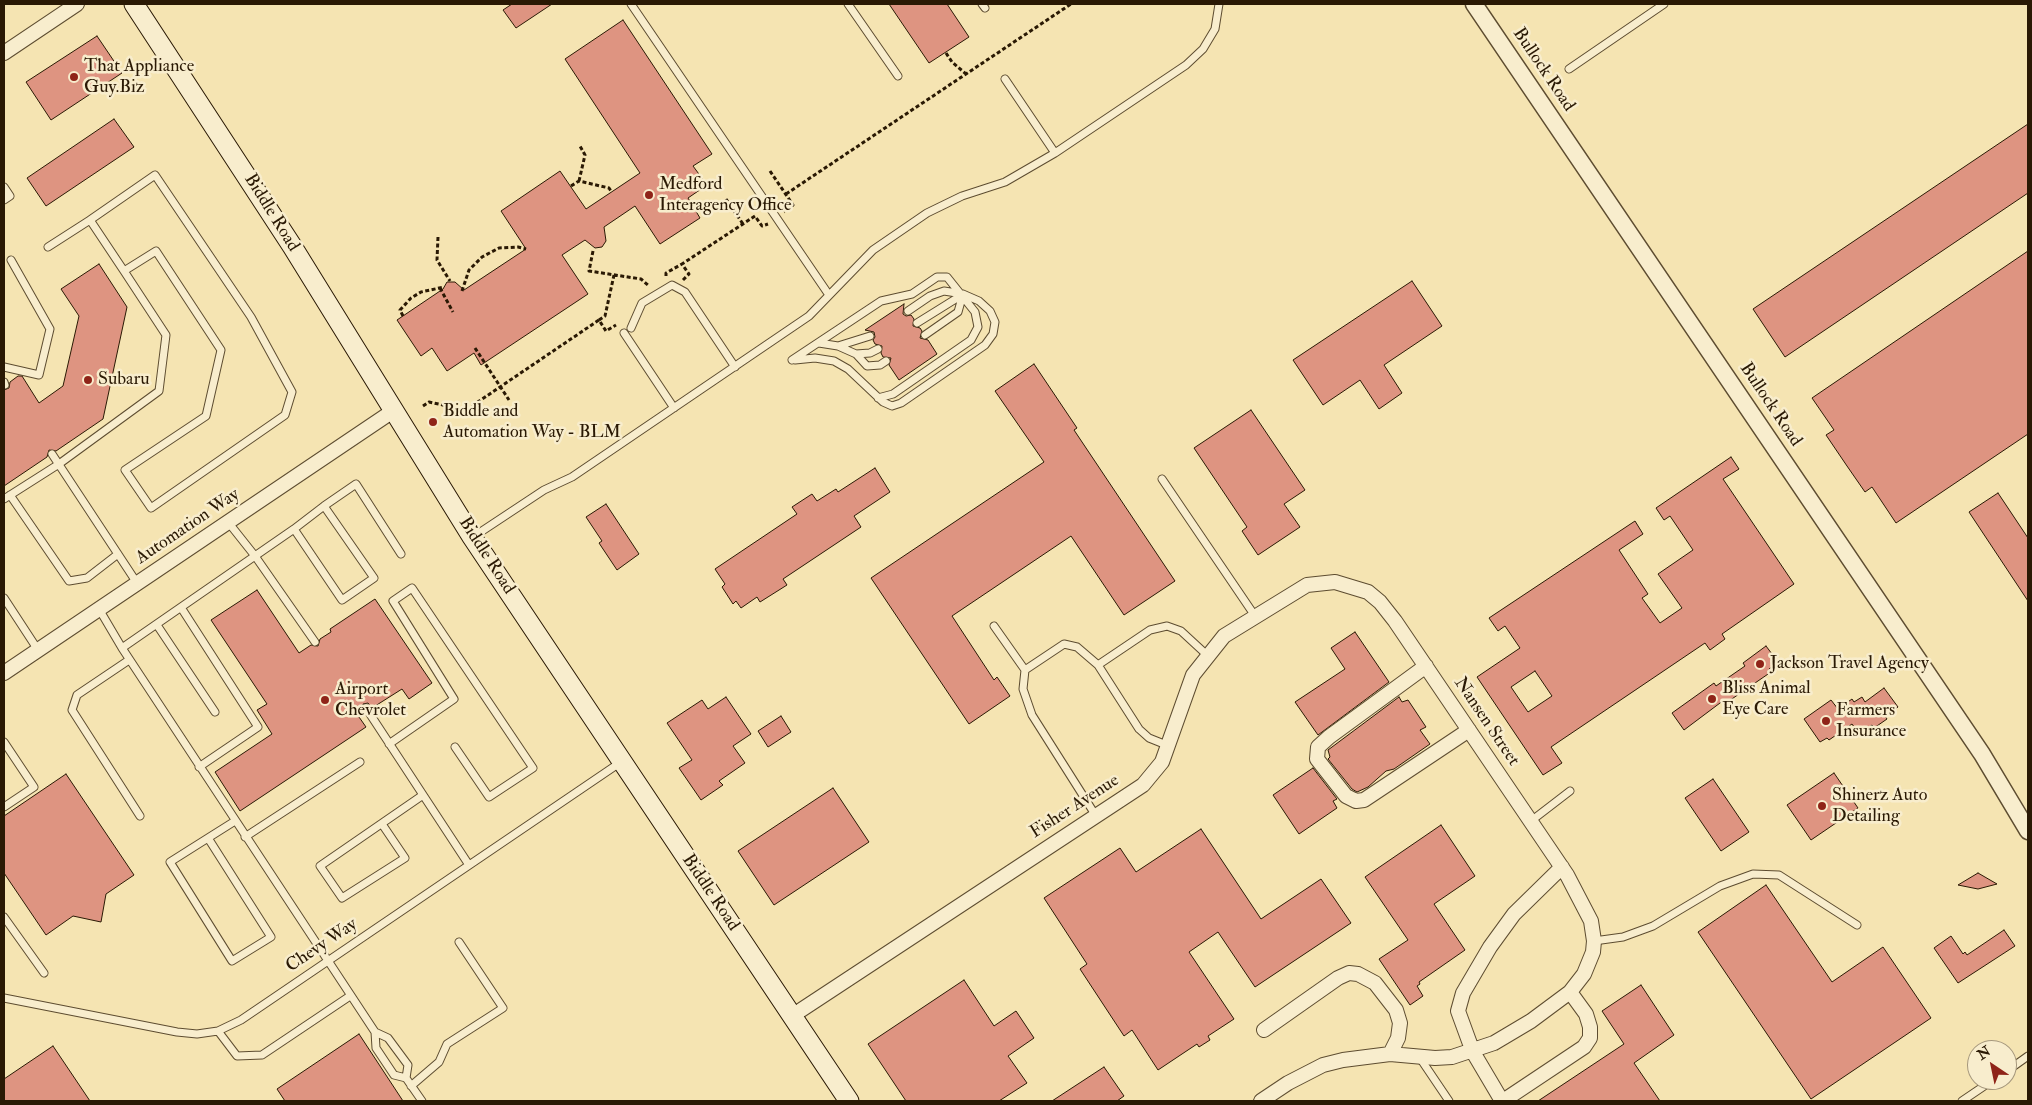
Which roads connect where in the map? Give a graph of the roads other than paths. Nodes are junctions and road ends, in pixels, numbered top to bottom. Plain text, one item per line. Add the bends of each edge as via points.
1 (77, 4) edge
2 (134, 4) edge
3 (631, 4) edge
4 (848, 4) edge
5 (1219, 4) edge
6 (1474, 4) edge
7 (1664, 4) edge
8 (4, 53) edge
9 (1569, 69) dead end
10 (898, 76) dead end
11 (1004, 79) dead end
12 (1055, 153) junction
13 (4, 187) edge
14 (4, 200) edge
15 (90, 220) junction
16 (48, 247) dead end
17 (11, 260) dead end
18 (124, 272) junction
19 (963, 294) junction
20 (829, 295) junction
21 (908, 311) dead end
22 (917, 323) dead end
23 (631, 328) dead end
24 (624, 333) dead end
25 (925, 335) dead end
26 (870, 336) dead end
27 (818, 343) junction
28 (838, 346) junction
29 (878, 349) dead end
30 (856, 354) junction
31 (886, 361) dead end
32 (4, 367) edge
33 (735, 367) junction
34 (878, 398) junction
35 (674, 408) junction
36 (393, 411) junction
37 (52, 454) dead end
38 (59, 464) junction
39 (1162, 479) dead end
40 (7, 497) edge
41 (324, 506) junction
42 (228, 522) junction
43 (294, 529) junction
44 (472, 537) junction
45 (118, 554) junction
46 (401, 554) dead end
47 (255, 556) junction
48 (1320, 582) joint
49 (137, 583) junction
50 (4, 598) edge
51 (182, 608) junction
52 (99, 609) junction
53 (1255, 616) junction
54 (157, 625) junction
55 (994, 626) dead end
56 (315, 642) dead end
57 (122, 648) junction
58 (38, 650) junction
59 (1207, 655) junction
60 (130, 660) junction
61 (1098, 665) junction
62 (1426, 666) junction
63 (1025, 670) junction
64 (4, 673) edge
65 (366, 708) dead end
66 (215, 712) dead end
67 (1469, 730) junction
68 (4, 742) edge
69 (390, 744) junction
70 (1169, 746) junction
71 (455, 747) dead end
72 (360, 762) dead end
73 (622, 762) junction
74 (199, 767) junction
75 (1570, 791) dead end
76 (424, 795) junction
77 (4, 807) edge
78 (140, 816) dead end
79 (1096, 816) junction
80 (234, 821) junction
81 (1531, 821) junction
82 (382, 824) junction
83 (2028, 831) edge
84 (245, 837) junction
85 (208, 838) junction
86 (469, 865) junction
87 (1562, 867) junction
88 (4, 918) edge
89 (1858, 925) dead end
90 (1594, 941) junction
91 (460, 942) dead end
92 (326, 961) junction
93 (44, 973) dead end
94 (1570, 992) junction
95 (350, 996) junction
96 (4, 998) edge
97 (792, 1016) junction
98 (1264, 1030) dead end
99 (218, 1031) junction
100 (375, 1032) junction
101 (1473, 1052) junction
102 (1390, 1054) junction
103 (2028, 1056) edge
104 (1419, 1057) junction
105 (2017, 1064) edge
106 (406, 1078) junction
107 (411, 1086) junction
108 (1978, 1090) edge
109 (422, 1101) edge
110 (849, 1101) edge
111 (1261, 1101) edge
112 (1449, 1101) edge
113 (1503, 1101) edge
114 (1962, 1101) edge

1 - 8 street
2 - 36 main road, Biddle Road via 292,246
3 - 20 lane
4 - 10 lane
5 - 12 lane via 1215,29 1203,49 1186,65
6 - 83 street, Bullock Road via 1978,748
7 - 9 lane
11 - 12 lane
12 - 20 lane via 1005,182 962,196 927,213 873,250
13 - 14 lane via 10,196
15 - 16 lane
15 - 18 lane
15 - 18 lane via 155,175 251,317 292,392 285,415 151,508 125,470 206,416 221,350 156,251
17 - 32 lane via 50,329 39,376
18 - 38 lane via 166,335 159,390
19 - 21 lane via 944,291
19 - 22 lane
19 - 25 lane via 958,312
19 - 27 lane via 947,277 937,277 912,294 880,301
19 - 34 lane via 975,312 978,327 972,340 893,394
19 - 34 lane via 979,301 990,311 995,322 993,334 985,345 901,403 892,406
20 - 33 lane via 809,316
23 - 33 lane via 642,304 672,285 685,292
24 - 35 lane
26 - 28 lane
27 - 28 lane
27 - 34 lane via 792,360 815,358 834,362 848,369
28 - 30 lane
29 - 30 lane
30 - 31 lane via 867,366
33 - 35 lane
35 - 44 lane via 572,477 544,490
36 - 42 street, Automation Way
36 - 44 main road, Biddle Road
37 - 38 lane
38 - 40 lane
38 - 45 lane
39 - 53 lane
40 - 45 lane via 69,581 87,578
41 - 43 lane
41 - 43 lane via 374,578 342,600
41 - 46 lane via 356,484
42 - 47 lane
42 - 49 street, Automation Way
43 - 47 lane
44 - 73 main road, Biddle Road
45 - 49 lane
47 - 51 lane
47 - 56 lane
48 - 53 street, Fisher Avenue via 1294,591
48 - 62 street, Nansen Street via 1335,582 1368,592 1380,602
49 - 52 street, Automation Way
50 - 58 lane
51 - 54 lane
51 - 74 lane via 258,727
52 - 57 lane
52 - 58 street, Automation Way
53 - 59 street, Fisher Avenue via 1224,636
54 - 57 lane
54 - 66 lane
55 - 63 lane
57 - 60 lane
58 - 64 street, Automation Way
59 - 61 lane via 1181,630 1167,626 1150,630
59 - 70 street, Fisher Avenue via 1193,675
60 - 74 lane
60 - 78 lane via 77,695 72,710
61 - 63 lane via 1077,646 1064,644
61 - 70 lane via 1139,729 1149,738
62 - 67 street, Nansen Street
62 - 67 street via 1318,747 1317,759 1321,766 1346,796 1356,801 1364,800
63 - 79 lane via 1023,689 1032,715
65 - 69 lane
67 - 81 street, Nansen Street
68 - 77 lane via 34,787
69 - 71 lane via 454,698 393,601 412,588 533,768 489,797
69 - 76 lane
70 - 79 street, Fisher Avenue via 1162,762 1143,785
72 - 84 lane
73 - 86 lane, Chevy Way
73 - 97 main road, Biddle Road
74 - 80 lane
75 - 81 lane
76 - 82 lane
76 - 86 lane
79 - 97 street, Fisher Avenue
80 - 84 lane
80 - 85 lane
81 - 87 street, Nansen Street
82 - 82 lane via 320,866 342,898 405,858
84 - 92 lane
85 - 85 lane via 170,862 232,961 271,937
86 - 92 lane, Chevy Way
87 - 90 street, Nansen Street via 1584,903
87 - 101 street via 1514,914 1463,993 1458,1011
88 - 93 lane
89 - 90 lane via 1779,876 1753,874 1720,886 1653,926 1623,937
90 - 94 street via 1590,963
91 - 107 lane via 502,1008 447,1044 438,1062
92 - 95 lane
92 - 99 lane, Chevy Way via 240,1020
94 - 101 street via 1531,1021
94 - 113 street via 1586,1014 1590,1038 1584,1047
95 - 99 lane via 262,1055 237,1056
95 - 100 lane
96 - 99 lane, Chevy Way via 177,1032
97 - 110 main road, Biddle Road
98 - 102 street via 1338,978 1349,973 1358,974 1375,983 1396,1010 1400,1023 1398,1038
100 - 106 lane via 376,1048 394,1075
100 - 106 lane via 388,1038 408,1065
101 - 104 street via 1452,1057
101 - 113 street
102 - 104 street
102 - 111 street via 1323,1065
103 - 105 lane
104 - 112 lane
106 - 107 lane
107 - 109 lane
108 - 114 lane

